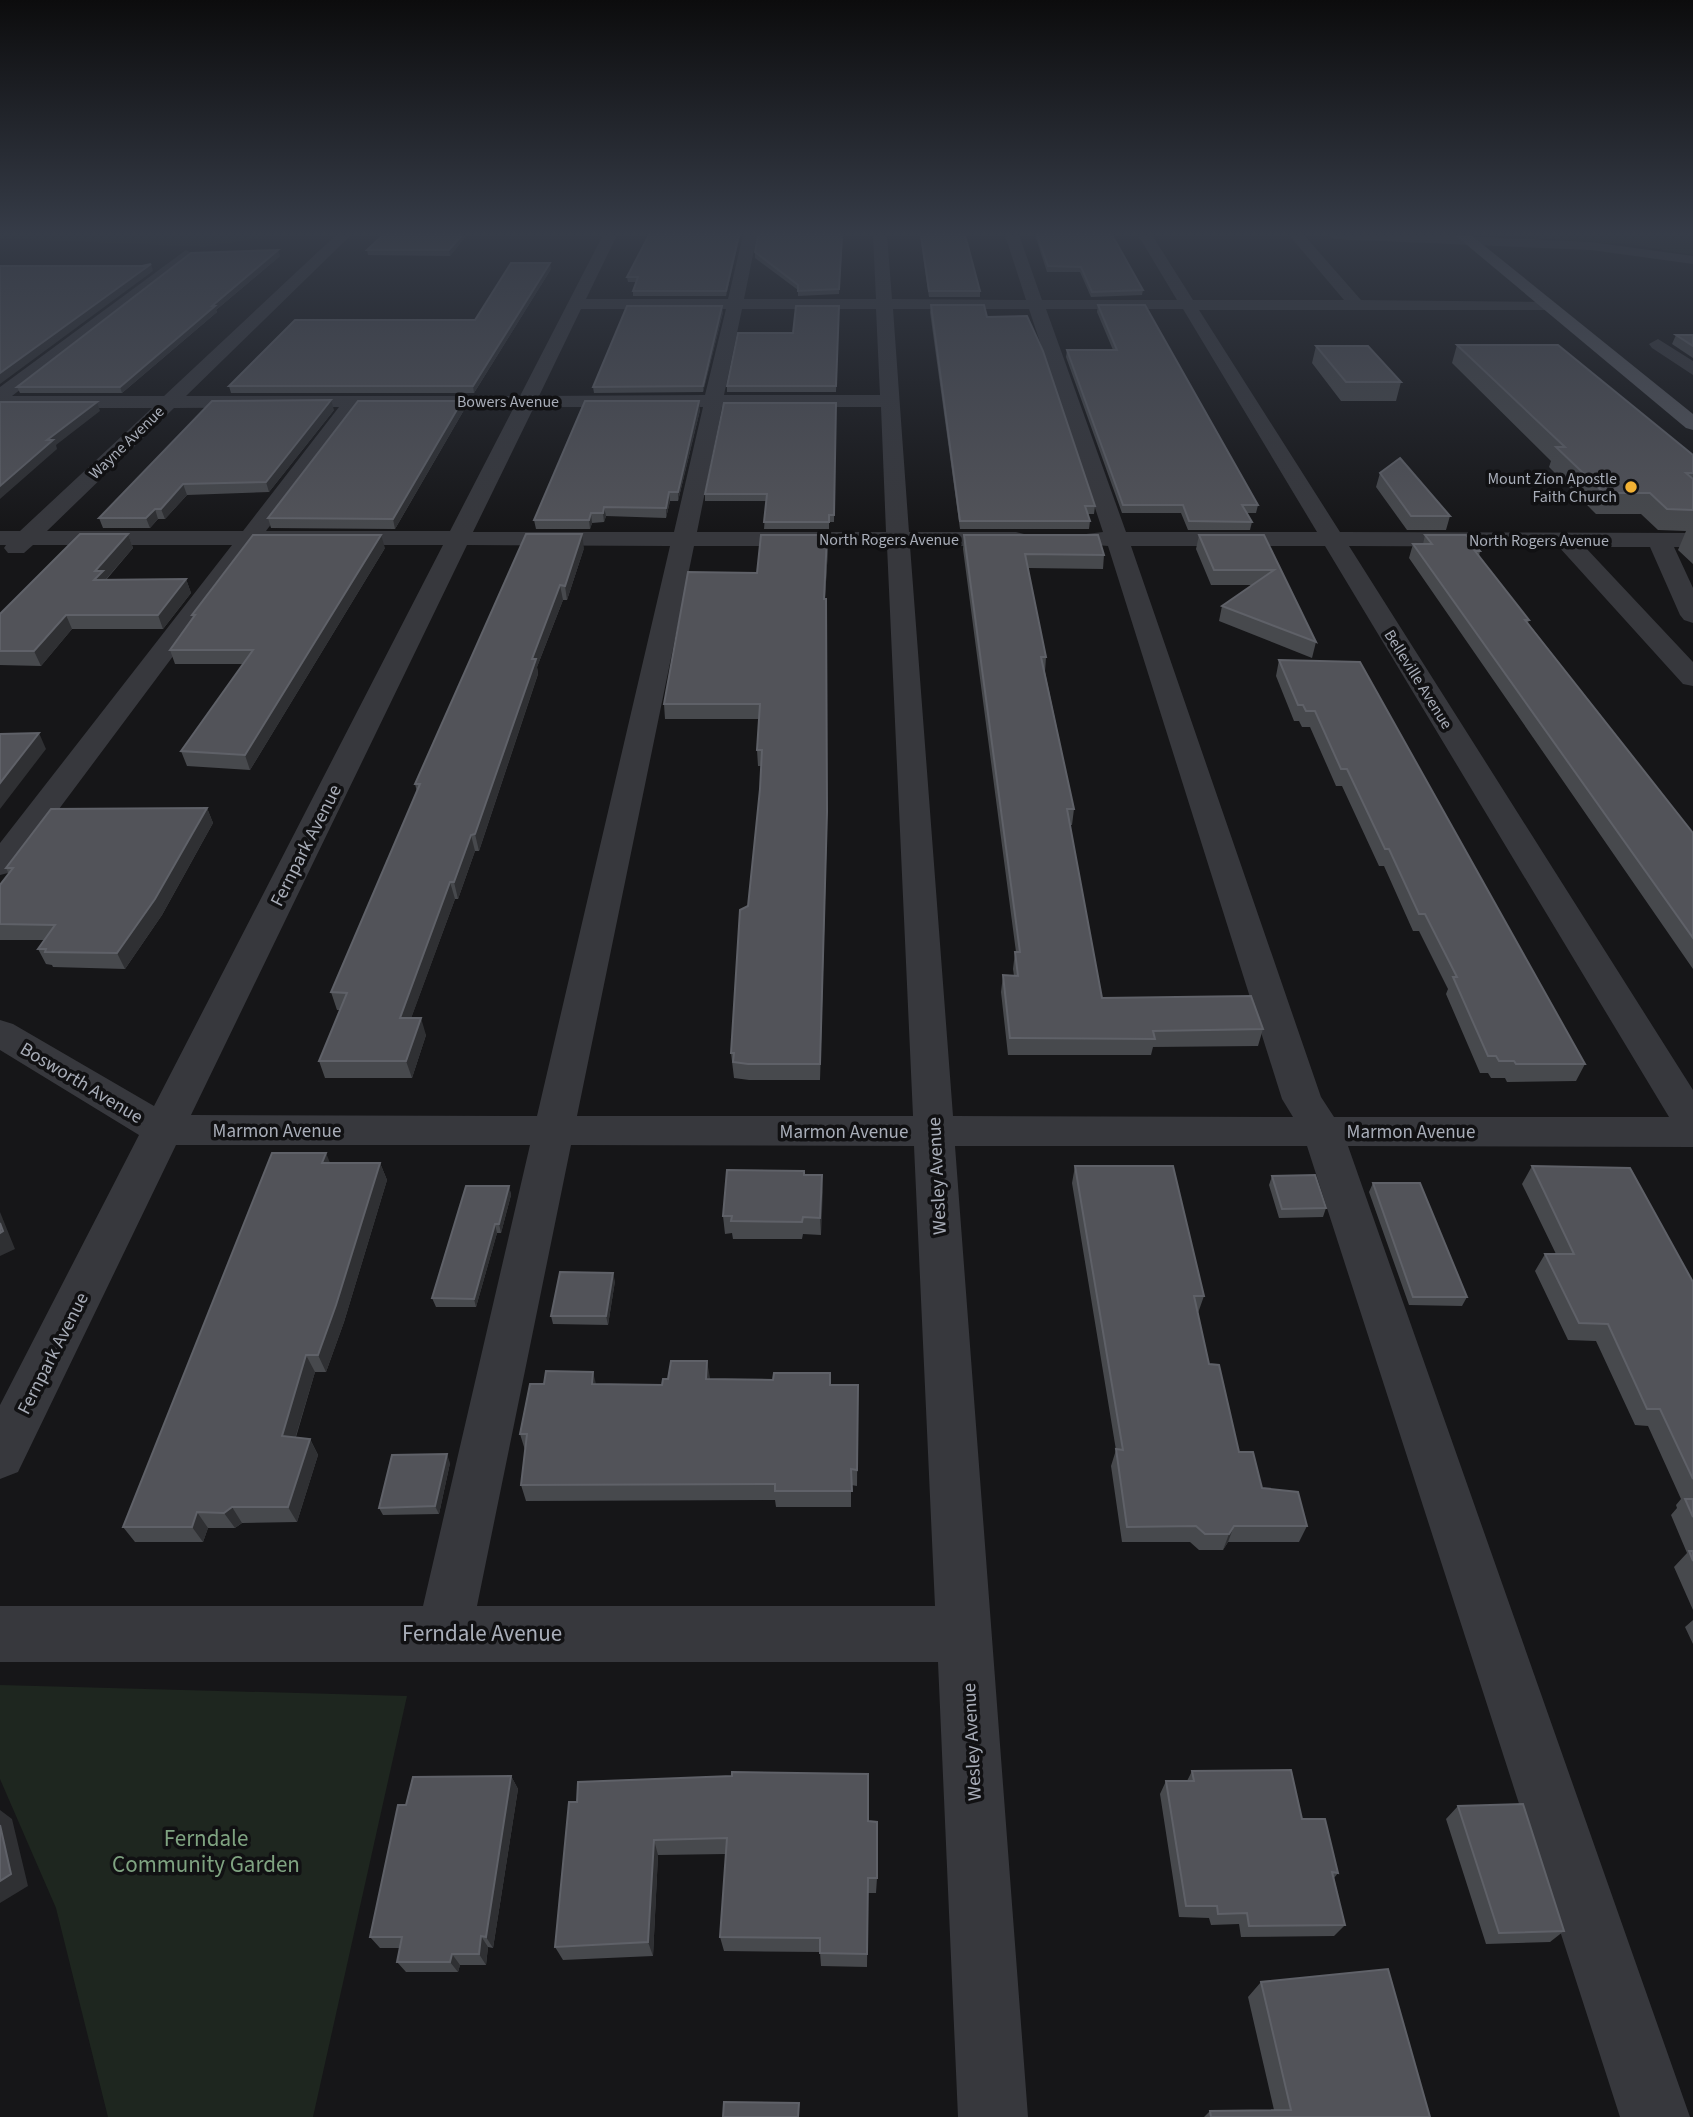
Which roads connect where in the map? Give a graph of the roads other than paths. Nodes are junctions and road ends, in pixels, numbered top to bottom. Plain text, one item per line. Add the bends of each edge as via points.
1 (81, 334) edge
2 (240, 334) edge
3 (561, 334) edge
4 (729, 334) edge
5 (886, 334) edge
6 (1046, 334) edge
7 (1206, 334) edge
8 (1582, 334) edge
9 (1658, 344) dead end
10 (1693, 370) edge
11 (0, 396) edge
12 (527, 401) junction
13 (714, 401) junction
14 (890, 401) junction
15 (0, 402) edge
16 (168, 402) junction
17 (353, 402) junction
18 (1693, 424) edge
19 (0, 538) edge
20 (26, 538) junction
21 (250, 538) junction
22 (459, 538) junction
23 (683, 538) junction
24 (898, 538) junction
25 (1035, 539) edge
26 (1076, 539) edge
27 (1117, 539) junction
28 (1334, 540) junction
29 (1566, 540) junction
30 (1659, 540) junction
31 (1693, 540) edge
32 (0, 563) edge
33 (1693, 615) edge
34 (1693, 678) edge
35 (0, 865) edge
36 (0, 1033) edge
37 (1693, 1123) edge
38 (163, 1130) junction
39 (554, 1130) junction
40 (933, 1131) junction
41 (1322, 1131) junction
42 (1693, 1132) edge
43 (0, 1456) edge
44 (444, 1633) junction
45 (0, 1634) edge
46 (964, 1634) junction
47 (993, 2117) edge
48 (1655, 2117) edge

1 - 11 street
2 - 16 street, Wayne Avenue
3 - 12 street, Fernpark Avenue
4 - 13 street
5 - 14 street, Wesley Avenue
6 - 27 street
7 - 28 street, Belleville Avenue
8 - 18 main road
9 - 10 street
12 - 13 street, Bowers Avenue
12 - 17 street, Bowers Avenue
12 - 22 street, Fernpark Avenue
13 - 14 street, Bowers Avenue
13 - 23 street
14 - 24 street, Wesley Avenue
15 - 16 street, Bowers Avenue
16 - 17 street, Bowers Avenue
16 - 20 street, Wayne Avenue
17 - 21 street
19 - 20 street, North Rogers Avenue
20 - 21 street, North Rogers Avenue
20 - 32 street, Wayne Avenue
21 - 22 street, North Rogers Avenue
21 - 35 street
22 - 23 street, North Rogers Avenue
22 - 38 street, Fernpark Avenue
23 - 24 street, North Rogers Avenue
23 - 39 street
24 - 25 street, North Rogers Avenue
24 - 40 street, Wesley Avenue
26 - 27 street, North Rogers Avenue
27 - 28 street, North Rogers Avenue
27 - 41 street via 1302,1099
28 - 29 street, North Rogers Avenue
28 - 37 street, Belleville Avenue
29 - 30 street, North Rogers Avenue
29 - 34 street
30 - 31 street, North Rogers Avenue
30 - 33 street
36 - 38 street, Bosworth Avenue
38 - 39 street, Marmon Avenue
38 - 43 street, Fernpark Avenue
39 - 40 street, Marmon Avenue
39 - 44 street
40 - 41 street, Marmon Avenue
40 - 46 street, Wesley Avenue
41 - 42 street, Marmon Avenue
41 - 48 street
44 - 45 street, Ferndale Avenue
44 - 46 street, Ferndale Avenue
46 - 47 street, Wesley Avenue

